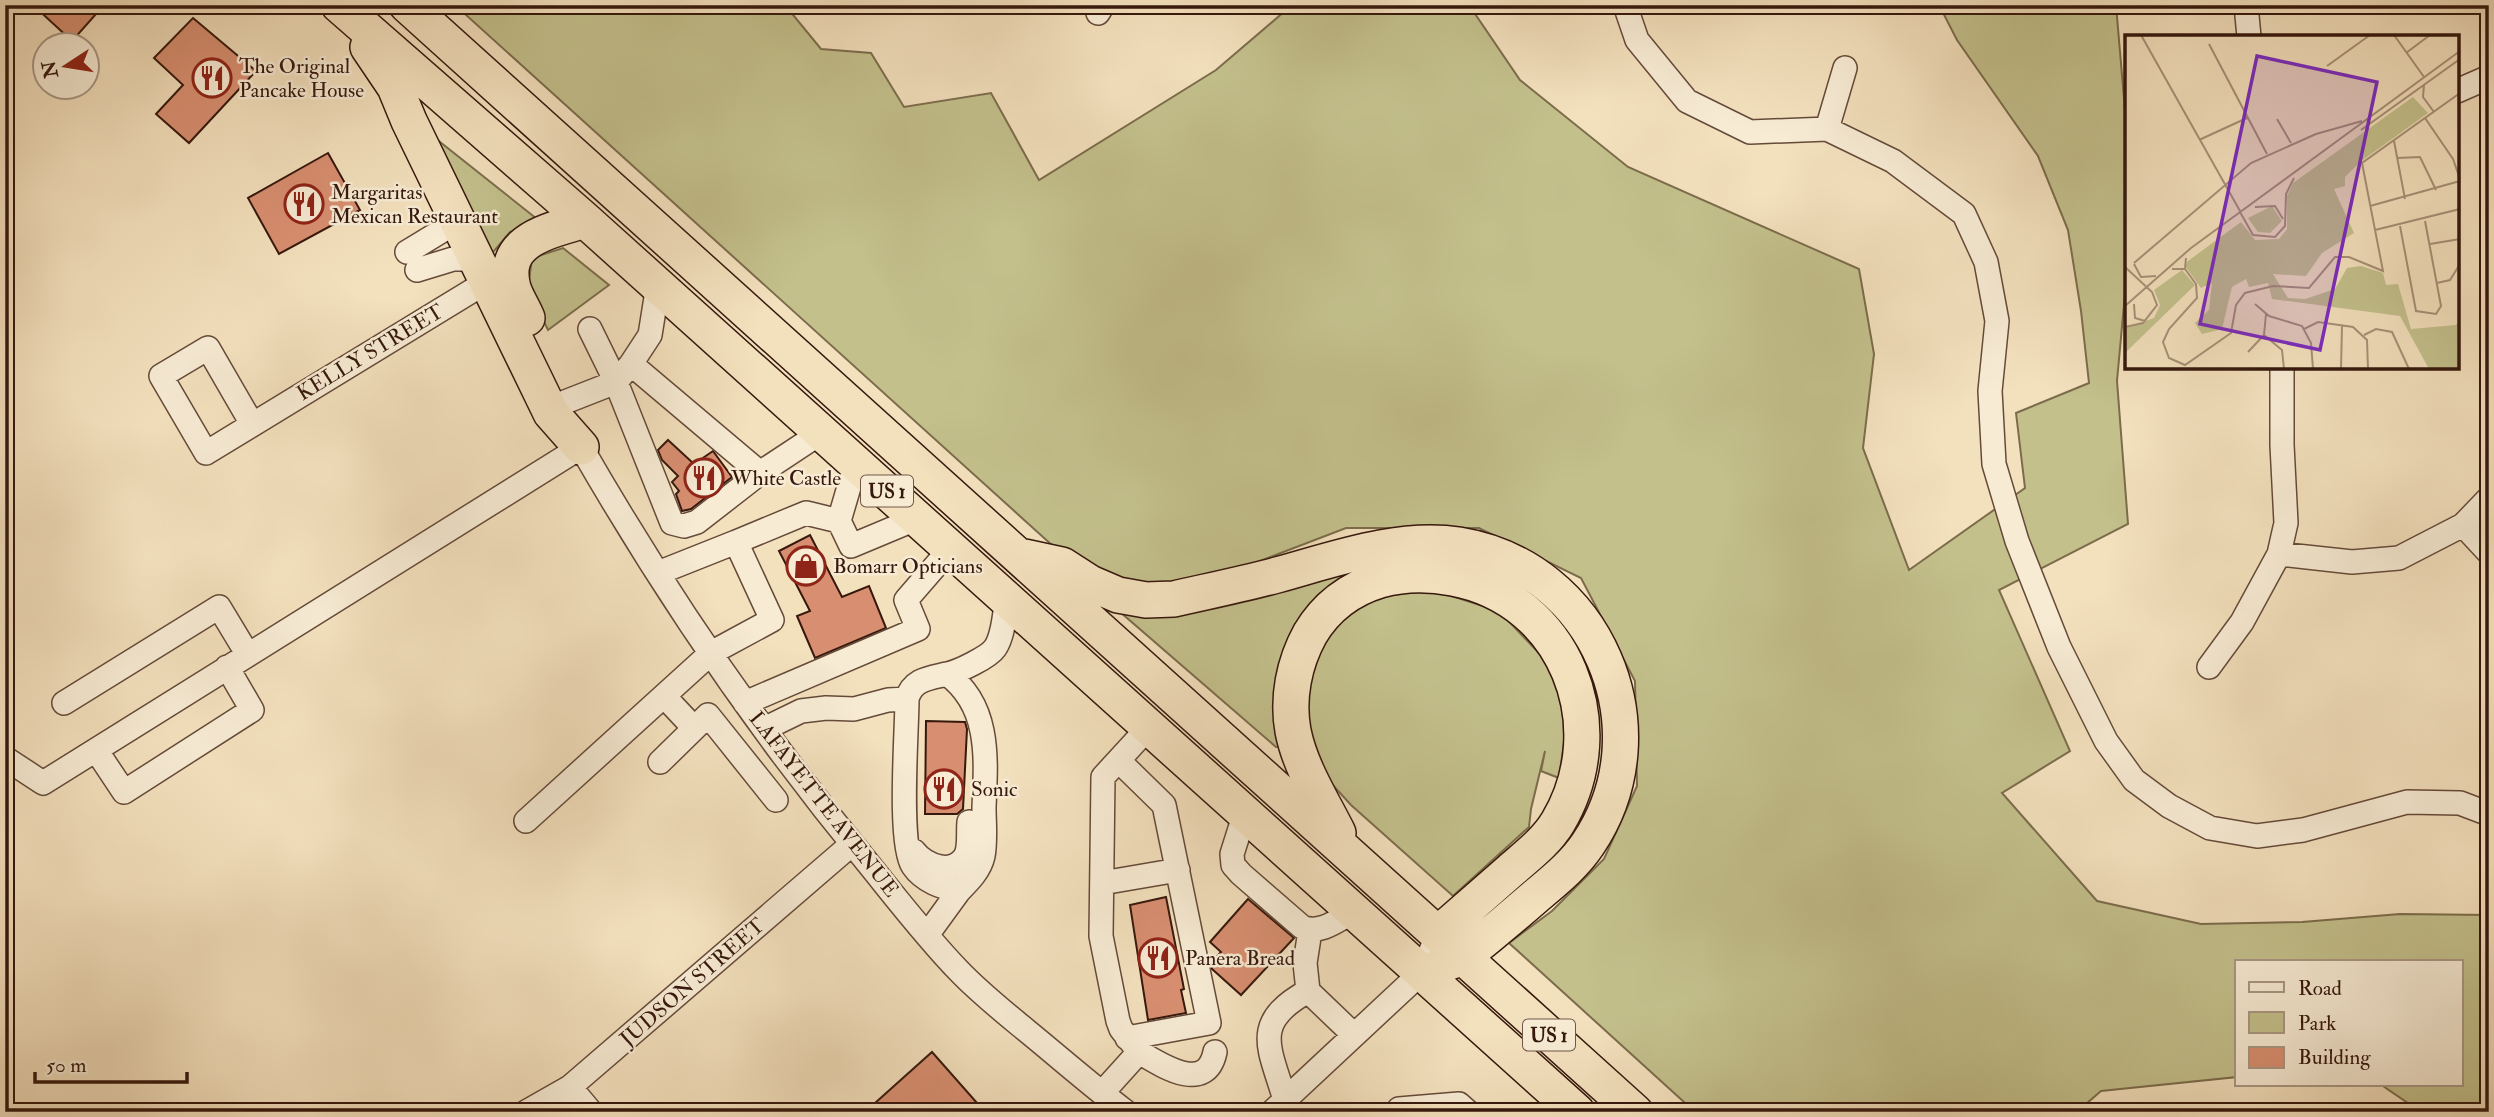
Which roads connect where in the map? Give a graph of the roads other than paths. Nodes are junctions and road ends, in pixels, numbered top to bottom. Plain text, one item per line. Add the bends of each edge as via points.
1 (407, 5) edge
2 (1625, 5) edge
3 (2246, 5) edge
4 (344, 10) edge
5 (2249, 35) edge
6 (1845, 68) dead end
7 (2489, 77) edge
8 (2459, 90) edge
9 (1827, 129) junction
10 (585, 220) junction
11 (458, 221) junction
12 (482, 270) junction
13 (658, 285) junction
14 (590, 329) dead end
15 (631, 364) junction
16 (2282, 369) edge
17 (616, 382) junction
18 (565, 402) junction
19 (252, 424) junction
20 (822, 432) junction
21 (581, 447) junction
22 (856, 463) junction
23 (760, 473) junction
24 (2489, 498) edge
25 (918, 518) junction
26 (839, 521) junction
27 (2462, 525) junction
28 (736, 542) junction
29 (951, 548) junction
30 (2489, 553) edge
31 (2278, 554) junction
32 (1018, 556) junction
33 (658, 573) junction
34 (1007, 599) junction
35 (711, 653) junction
36 (248, 654) junction
37 (227, 667) junction
38 (2209, 667) dead end
39 (947, 674) junction
40 (664, 696) junction
41 (907, 699) junction
42 (64, 703) dead end
43 (747, 705) junction
44 (979, 718) junction
45 (694, 728) junction
46 (1148, 728) junction
47 (764, 729) junction
48 (720, 731) junction
49 (96, 750) junction
50 (5, 758) edge
51 (1119, 761) junction
52 (660, 762) dead end
53 (789, 763) junction
54 (1245, 813) junction
55 (2489, 814) edge
56 (526, 821) dead end
57 (905, 840) junction
58 (852, 844) junction
59 (1347, 852) junction
60 (1178, 870) junction
61 (1102, 884) junction
62 (959, 891) junction
63 (1354, 911) junction
64 (1310, 931) junction
65 (1438, 934) junction
66 (927, 935) junction
67 (1463, 957) junction
68 (1422, 972) junction
69 (1308, 991) junction
70 (1354, 1035) junction
71 (1133, 1045) junction
72 (1215, 1052) dead end
73 (570, 1087) junction
74 (1102, 1093) junction
75 (1279, 1106) edge
76 (526, 1112) edge
77 (591, 1112) edge
78 (1126, 1112) edge
79 (1397, 1112) edge
80 (1468, 1112) edge
81 (1577, 1112) edge
82 (1635, 1112) edge

1 - 32 highway, US 1
2 - 9 street via 1637,40 1687,101 1750,132
3 - 5 street
4 - 10 highway, US 1
4 - 11 highway via 395,87
6 - 9 street
7 - 8 street
9 - 55 street via 1893,161 1964,214 1986,262 1997,321 1990,391 1994,464 2017,541 2059,647 2106,741 2134,780 2210,828 2257,836 2303,830 2407,802 2460,803
10 - 13 highway, US 1
10 - 18 highway via 529,239 510,267 513,289
11 - 12 highway
11 - 12 street via 412,261 453,259
12 - 19 street, KELLY STREET
12 - 21 highway via 551,413
13 - 15 street via 650,335
13 - 20 highway, US 1
14 - 17 street
15 - 17 street
15 - 23 street
16 - 31 street via 2287,523
17 - 18 street
17 - 23 street via 672,523 697,522
18 - 21 highway
19 - 19 street, KELLY STREET via 206,453 161,376 208,348
20 - 22 highway, US 1
20 - 23 street
21 - 33 street, LAFAYETTE AVENUE
21 - 36 street
22 - 25 highway, US 1
22 - 26 street
24 - 27 street
25 - 26 street via 851,546
25 - 29 highway, US 1
26 - 28 street via 806,513
27 - 30 street
27 - 31 street via 2399,558 2352,562
28 - 33 street
28 - 35 street via 772,620
29 - 34 highway, US 1
29 - 43 street via 906,600 918,629
31 - 38 street via 2242,622
32 - 59 highway, US 1
32 - 67 highway via 1062,565 1118,595 1146,600 1174,599 1358,553 1430,543 1471,548 1510,561 1557,593 1579,615 1611,674 1620,730 1611,792 1603,817 1572,866
33 - 35 street, LAFAYETTE AVENUE
34 - 39 street via 991,654
34 - 46 highway, US 1
35 - 40 street
35 - 43 street, LAFAYETTE AVENUE
36 - 37 street
36 - 42 street via 219,607
37 - 49 street
37 - 49 street via 252,710 124,792
39 - 41 street via 919,682
39 - 44 street via 964,690
40 - 45 street
40 - 56 street
41 - 47 street via 853,709 802,711
41 - 57 street
43 - 47 street, LAFAYETTE AVENUE
43 - 48 street
44 - 57 street via 972,741 965,855 952,866 935,866 918,856
44 - 62 street via 986,745 983,855
45 - 48 street via 708,715
45 - 52 street
46 - 51 street
46 - 54 highway, US 1
47 - 53 street, LAFAYETTE AVENUE
48 - 53 street via 770,792
49 - 50 street via 43,783
51 - 60 street via 1164,804
51 - 61 street via 1103,777
53 - 58 street, LAFAYETTE AVENUE
54 - 63 highway, US 1
54 - 64 street via 1233,865
57 - 62 street via 907,854 921,874 937,886
58 - 66 street, LAFAYETTE AVENUE
58 - 73 street, JUDSON STREET
59 - 65 highway, US 1
59 - 65 highway via 1305,767 1293,730 1295,671 1315,625 1341,599 1394,576 1441,576 1494,591 1538,624 1569,669 1583,724 1582,756 1569,803 1540,845
60 - 61 street
60 - 71 street via 1209,1023
61 - 71 street via 1103,948 1118,1021
62 - 66 street
63 - 64 street
63 - 68 highway, US 1
64 - 69 street via 1305,963
65 - 67 highway, US 1
65 - 68 street
66 - 74 street, LAFAYETTE AVENUE via 961,973
67 - 68 highway
67 - 82 highway, US 1
68 - 70 street
68 - 81 highway, US 1
69 - 70 street
69 - 75 street via 1271,1021 1267,1032
70 - 75 street
71 - 72 street via 1187,1075 1205,1071
71 - 74 street
73 - 76 street, JUDSON STREET
73 - 77 street
74 - 78 street, LAFAYETTE AVENUE
79 - 80 street via 1459,1104

